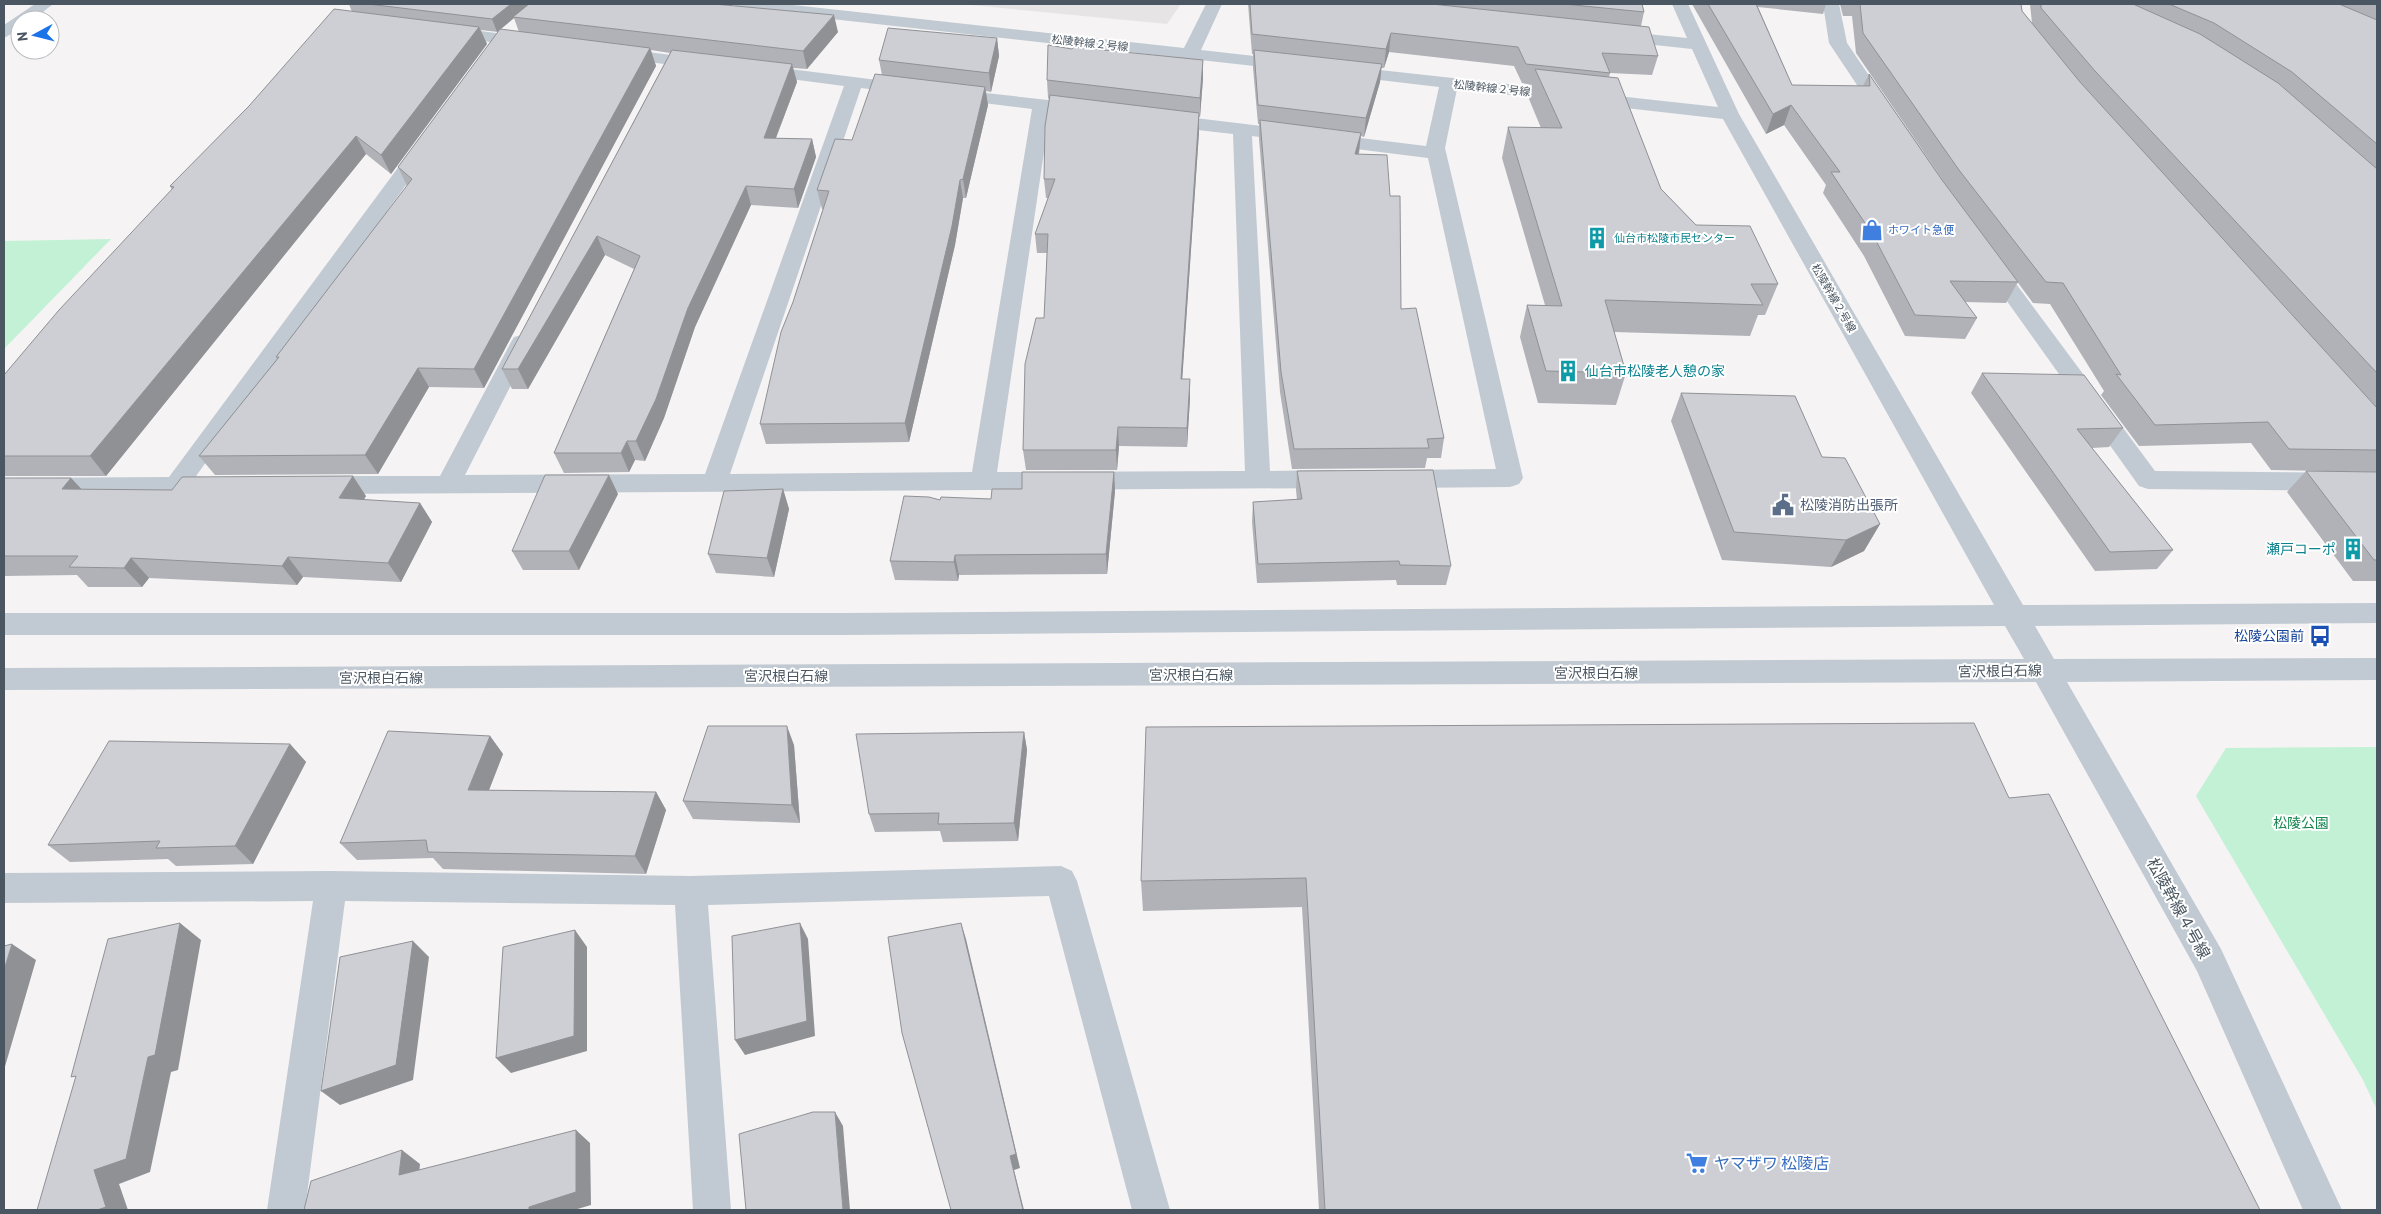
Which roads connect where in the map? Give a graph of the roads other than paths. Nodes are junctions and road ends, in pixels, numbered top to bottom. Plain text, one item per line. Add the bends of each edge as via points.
1 (45, 4) edge
2 (742, 4) edge
3 (1214, 4) edge
4 (1680, 4) edge
5 (1830, 4) edge
6 (523, 21) edge
7 (434, 31) edge
8 (4, 33) edge
9 (1598, 34) edge
10 (1697, 44) junction
11 (551, 45) edge
12 (496, 47) junction
13 (601, 51) edge
14 (1190, 54) junction
15 (718, 66) edge
16 (738, 68) edge
17 (854, 82) junction
18 (1449, 83) junction
19 (1042, 105) junction
20 (1099, 112) edge
21 (1730, 114) junction
22 (1147, 118) edge
23 (438, 127) edge
24 (1242, 130) junction
25 (1899, 132) edge
26 (1436, 154) junction
27 (1976, 242) edge
28 (531, 325) edge
29 (1258, 480) junction
30 (983, 481) junction
31 (2377, 482) edge
32 (714, 483) junction
33 (448, 484) junction
34 (234, 485) edge
35 (302, 485) edge
36 (176, 486) junction
37 (4, 487) edge
38 (2377, 613) edge
39 (2014, 615) junction
40 (4, 624) edge
41 (2377, 669) edge
42 (2045, 670) junction
43 (4, 679) edge
44 (330, 886) junction
45 (4, 888) edge
46 (691, 891) junction
47 (286, 1210) edge
48 (712, 1210) edge
49 (1150, 1210) edge
50 (2323, 1210) edge

1 - 8 street
2 - 14 street, 松陵幹線２号線
3 - 14 street
4 - 10 street
5 - 25 street via 1838,43
6 - 12 street
7 - 12 street
9 - 10 street
10 - 21 street
11 - 12 street
13 - 15 street via 666,68
14 - 18 street, 松陵幹線２号線
16 - 17 street
17 - 19 street
17 - 32 street
18 - 21 street, 松陵幹線２号線
18 - 26 street
19 - 20 street
19 - 30 street
21 - 39 street, 松陵幹線２号線
22 - 24 street
23 - 36 street
24 - 26 street
24 - 29 street
26 - 29 street via 1510,478
27 - 31 street via 2148,480
28 - 33 street
29 - 30 street
30 - 32 street
32 - 33 street
33 - 35 street
34 - 36 street
36 - 37 street
38 - 39 street
39 - 40 street via 844,624
39 - 42 street, 松陵幹線４号線
41 - 42 street, 宮沢根白石線
42 - 43 street, 宮沢根白石線
42 - 50 street, 松陵幹線４号線 via 2209,960
44 - 45 street
44 - 46 street
44 - 47 street
46 - 48 street
46 - 49 street via 1061,881

